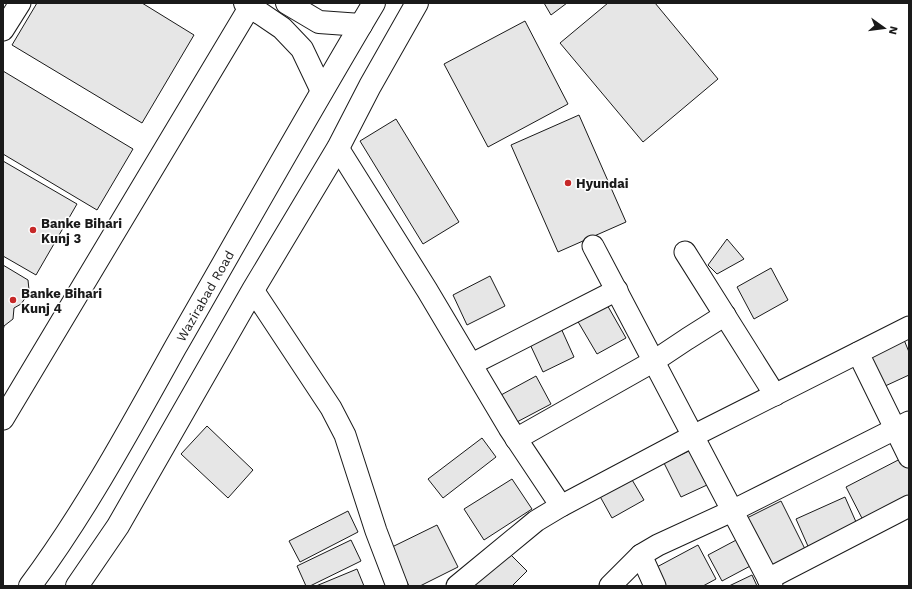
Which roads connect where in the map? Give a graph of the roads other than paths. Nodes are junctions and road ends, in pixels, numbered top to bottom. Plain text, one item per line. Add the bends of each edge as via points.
1 (20, 3) edge
2 (287, 3) edge
3 (374, 3) edge
4 (417, 3) edge
5 (250, 4) edge
6 (361, 25) junction
7 (3, 30) edge
8 (322, 90) junction
9 (338, 148) junction
10 (593, 246) dead end
11 (685, 252) dead end
12 (253, 290) junction
13 (617, 290) junction
14 (725, 315) junction
15 (909, 327) edge
16 (858, 353) junction
17 (654, 362) junction
18 (472, 364) junction
19 (775, 395) junction
20 (3, 419) edge
21 (902, 425) edge
22 (693, 436) junction
23 (516, 439) junction
24 (909, 456) edge
25 (561, 506) junction
26 (909, 506) edge
27 (732, 511) junction
28 (641, 555) junction
29 (770, 582) edge
30 (30, 586) edge
31 (78, 586) edge
32 (396, 586) edge
33 (457, 586) edge
34 (610, 586) edge
35 (655, 586) edge

1 - 7 street
2 - 6 main road via 319,22
3 - 6 main road, Wazirabad Road
4 - 9 main road
5 - 8 main road via 282,28 302,48
5 - 20 street
6 - 8 main road, Wazirabad Road
8 - 30 main road, Wazirabad Road via 119,448
9 - 12 main road
9 - 18 street
10 - 13 street
11 - 14 street
12 - 31 main road via 118,526
12 - 32 street via 313,379 345,436
13 - 17 street
13 - 18 street
14 - 17 street
14 - 19 street
15 - 16 street
16 - 19 street
16 - 21 street
17 - 22 street
17 - 23 street
18 - 23 street
19 - 22 street
21 - 24 street
21 - 27 street
22 - 25 street
22 - 27 street
23 - 25 street
25 - 33 street via 536,521
26 - 29 street
27 - 28 street
27 - 29 street
28 - 34 street
28 - 35 street

